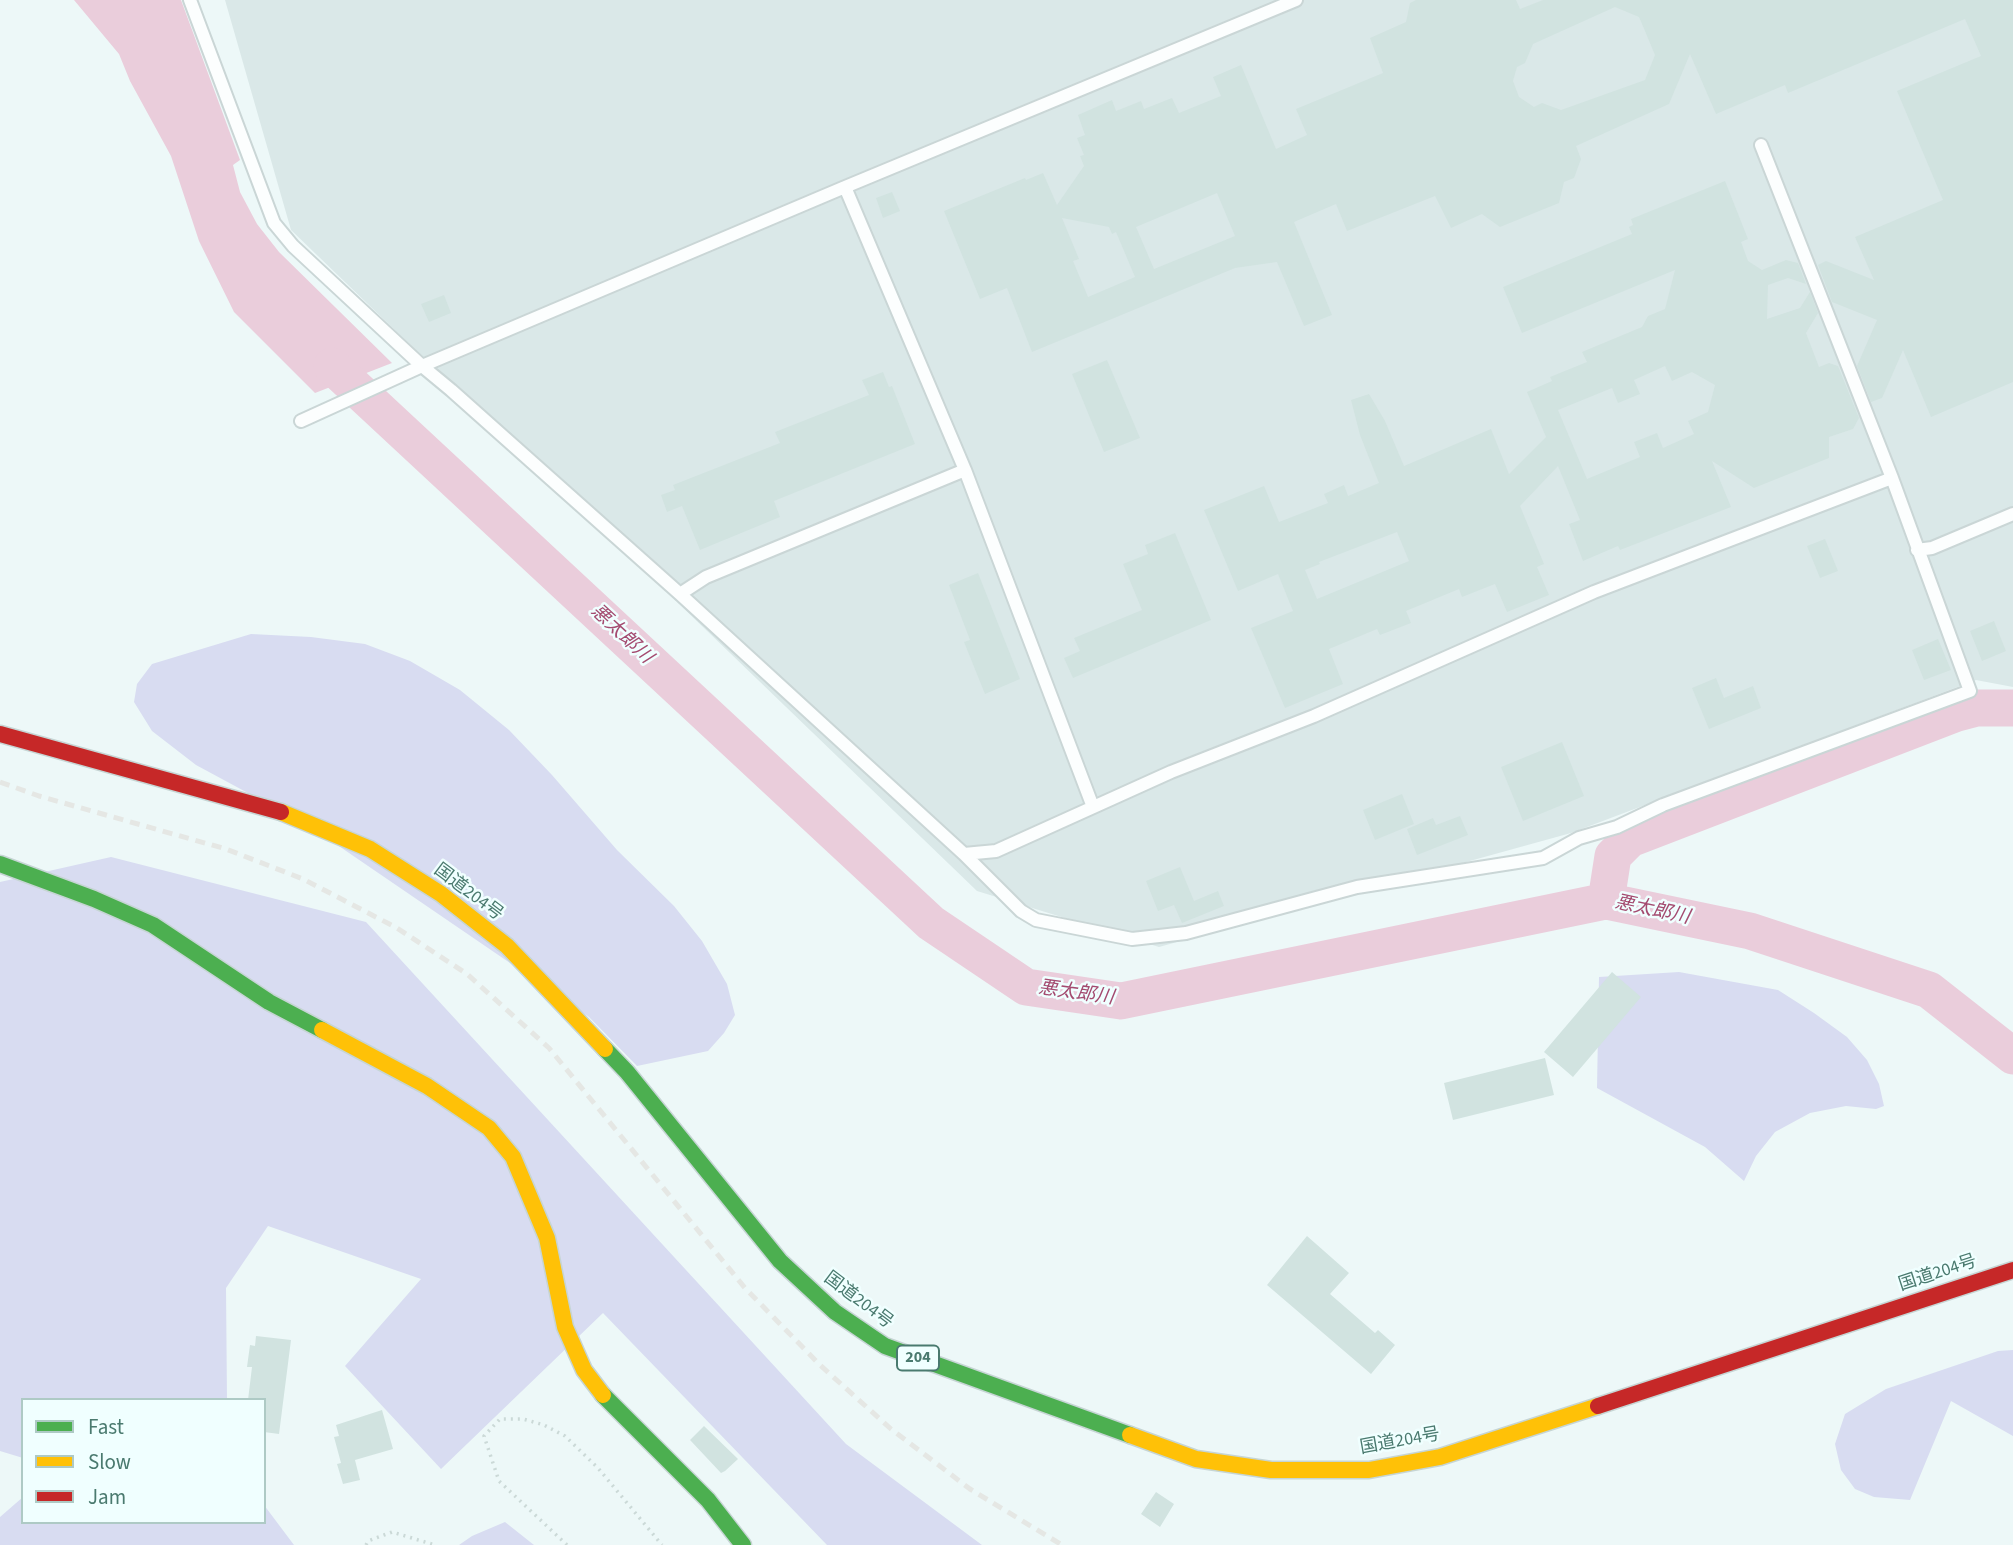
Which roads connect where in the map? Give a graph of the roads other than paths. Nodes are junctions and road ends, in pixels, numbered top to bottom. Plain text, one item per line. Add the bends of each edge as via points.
1 (190, 0) edge
2 (1296, 0) edge
3 (1761, 145) dead end
4 (845, 187) junction
5 (422, 366) junction
6 (300, 421) dead end
7 (965, 470) junction
8 (1892, 478) junction
9 (2013, 514) edge
10 (1917, 550) junction
11 (680, 594) junction
12 (0, 734) edge
13 (1093, 807) junction
14 (964, 854) junction
15 (0, 864) edge
16 (2013, 1270) edge
17 (743, 1545) edge

1 - 5 lane via 274,223
2 - 4 lane
3 - 8 lane
4 - 5 lane
4 - 7 lane
5 - 6 lane
5 - 11 lane
7 - 11 lane via 706,577
7 - 13 lane
8 - 10 lane
8 - 13 lane via 1594,592 1314,716
9 - 10 lane
10 - 14 lane via 1970,691 1663,805 1617,827 1579,838 1543,858 1357,887 1186,933 1132,939 1037,920 1021,911
11 - 14 lane
12 - 16 main road, 国道204号 / 204 via 290,815 370,849 441,894 507,946 627,1072 780,1261 835,1312 885,1346 1196,1459 1271,1470 1357,1470 1440,1457
13 - 14 lane via 996,851
15 - 17 main road via 153,925 269,1002 427,1086 489,1128 513,1157 547,1238 565,1327 584,1370 606,1399 708,1500

